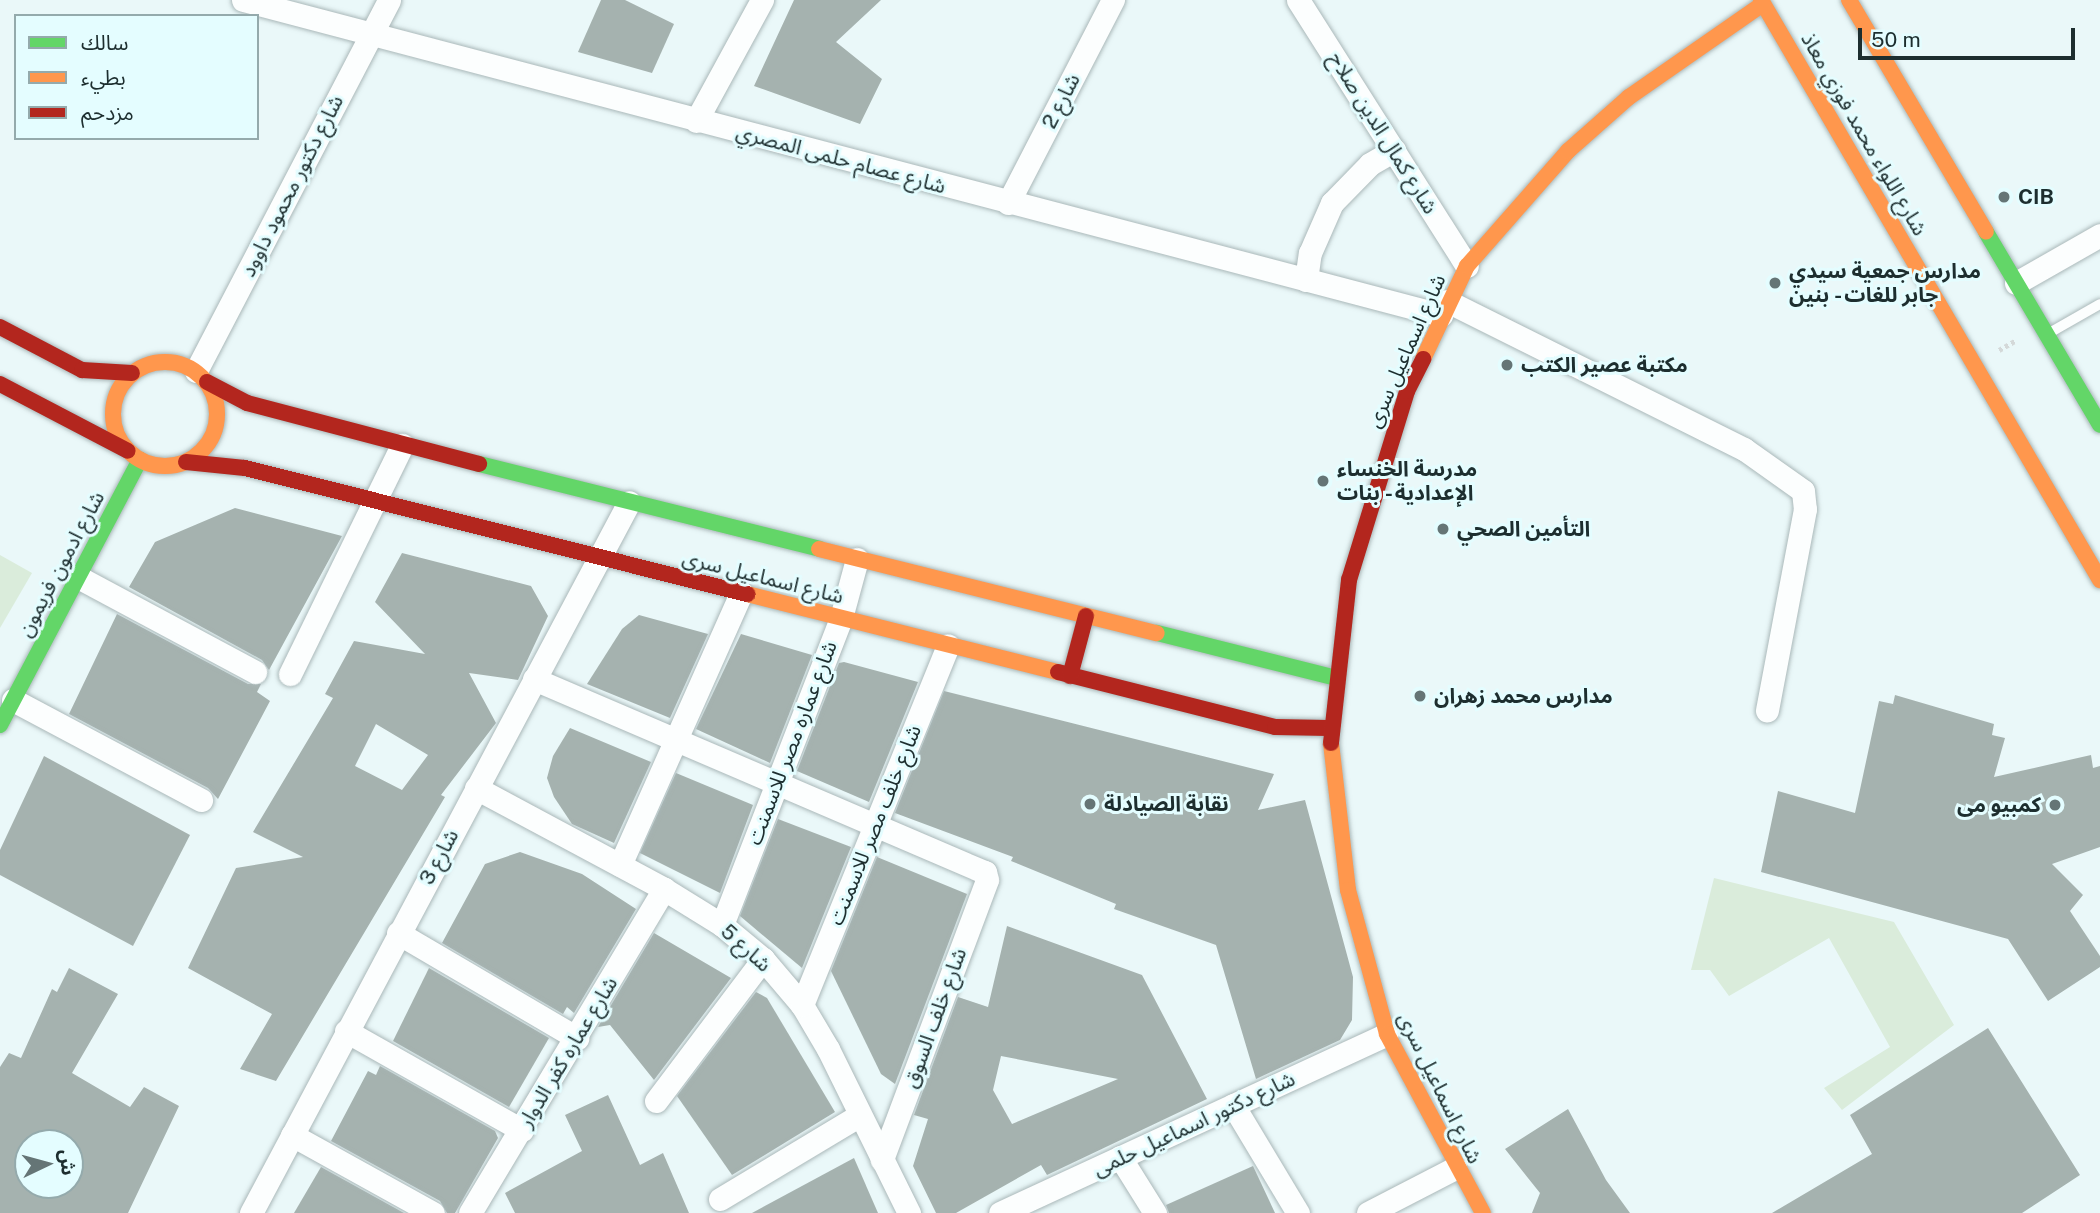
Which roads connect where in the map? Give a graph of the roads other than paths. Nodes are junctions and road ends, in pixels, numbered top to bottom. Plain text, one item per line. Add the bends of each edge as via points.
1 (243, 0) edge
2 (389, 0) edge
3 (762, 0) edge
4 (1113, 0) edge
5 (1298, 0) edge
6 (1849, 0) edge
7 (1762, 2) edge
8 (370, 37) junction
9 (696, 121) junction
10 (1394, 150) junction
11 (1008, 203) junction
12 (2100, 235) edge
13 (1467, 266) junction
14 (1306, 280) junction
15 (2016, 282) junction
16 (1444, 308) junction
17 (2099, 308) edge
18 (0, 327) edge
19 (2044, 330) junction
20 (132, 373) junction
21 (202, 377) junction
22 (0, 384) edge
23 (2100, 425) edge
24 (402, 445) junction
25 (134, 455) junction
26 (186, 462) junction
27 (375, 501) junction
28 (628, 502) junction
29 (599, 557) junction
30 (857, 559) junction
31 (78, 578) junction
32 (2100, 580) edge
33 (741, 593) junction
34 (1086, 615) junction
35 (841, 618) junction
36 (948, 645) junction
37 (255, 672) dead end
38 (290, 674) dead end
39 (1070, 676) junction
40 (1332, 677) junction
41 (534, 679) junction
42 (13, 700) junction
43 (1767, 710) dead end
44 (0, 725) edge
45 (1329, 728) junction
46 (676, 739) junction
47 (777, 782) junction
48 (476, 788) junction
49 (201, 800) dead end
50 (876, 824) junction
51 (620, 865) junction
52 (664, 889) junction
53 (722, 925) junction
54 (398, 933) junction
55 (763, 959) junction
56 (802, 1005) junction
57 (346, 1031) junction
58 (1387, 1034) junction
59 (577, 1038) junction
60 (656, 1101) dead end
61 (1233, 1105) junction
62 (860, 1115) junction
63 (522, 1130) junction
64 (292, 1135) junction
65 (1120, 1157) junction
66 (882, 1160) junction
67 (1455, 1168) junction
68 (720, 1199) dead end
69 (1007, 1211) edge
70 (251, 1213) edge
71 (433, 1213) edge
72 (470, 1213) edge
73 (909, 1213) edge
74 (1154, 1213) edge
75 (1298, 1213) edge
76 (1368, 1213) edge
77 (1483, 1213) edge

1 - 8 street, شارع عصام حلمى المصري
2 - 8 street, شارع دكتور محمود داوود
3 - 9 street
4 - 11 street, شارع 2
5 - 10 street, شارع كمال الدين صلاح
6 - 15 street
7 - 13 street, شارع اسماعيل سرى via 1619,106 1512,210
7 - 32 street, شارع اللواء محمد فوزي معاذ
8 - 9 street, شارع عصام حلمى المصري
8 - 21 street, شارع دكتور محمود داوود
9 - 11 street, شارع عصام حلمى المصري
10 - 13 street, شارع كمال الدين صلاح
10 - 14 street via 1359,173 1332,203 1310,253
11 - 14 street, شارع عصام حلمى المصري
12 - 15 street
13 - 16 street, شارع اسماعيل سرى
14 - 16 street, شارع عصام حلمى المصري
15 - 19 street
16 - 40 street, شارع اسماعيل سرى via 1375,484 1349,580
16 - 43 street, شارع عصام حلمى المصري via 1744,449 1803,491 1805,509
17 - 19 lane
18 - 20 street via 82,370
19 - 23 street
20 - 21 street via 167,361
20 - 25 street via 113,408 113,423
21 - 24 street, شارع اسماعيل سرى via 247,403
21 - 26 street via 218,412 215,427 199,453
22 - 25 street
24 - 27 street
24 - 28 street, شارع اسماعيل سرى
25 - 26 street via 171,466
25 - 31 street, شارع ادمون فريمون
26 - 27 street, شارع اسماعيل سرى via 228,464
27 - 29 street, شارع اسماعيل سرى
27 - 38 street
28 - 29 street, شارع 3
28 - 30 street, شارع اسماعيل سرى
29 - 33 street, شارع اسماعيل سرى
29 - 41 street, شارع 3
30 - 34 street, شارع اسماعيل سرى
30 - 35 street, شارع عماره مصر للاسمنت
31 - 37 street
31 - 42 street, شارع ادمون فريمون
33 - 35 street, شارع اسماعيل سرى
33 - 46 street
34 - 39 street
34 - 40 street, شارع اسماعيل سرى
35 - 36 street, شارع اسماعيل سرى
35 - 47 street, شارع عماره مصر للاسمنت
36 - 39 street, شارع اسماعيل سرى
36 - 50 street, شارع خلف مصر للاسمنت
39 - 45 street, شارع اسماعيل سرى via 1289,730
40 - 45 street, شارع اسماعيل سرى
41 - 46 street
41 - 48 street, شارع 3
42 - 44 street, شارع ادمون فريمون
42 - 49 street
45 - 58 street, شارع اسماعيل سرى via 1348,890
46 - 47 street
46 - 51 street
47 - 50 street
47 - 53 street, شارع عماره مصر للاسمنت
48 - 51 street, شارع 5
48 - 54 street, شارع 3
50 - 56 street, شارع خلف مصر للاسمنت
50 - 66 street, شارع خلف السوق via 982,869 986,876
51 - 52 street, شارع 5
52 - 53 street, شارع 5
52 - 59 street, شارع عماره كفر الدوار
53 - 55 street, شارع 5
54 - 57 street, شارع 3
54 - 59 street
55 - 56 street, شارع 5
55 - 60 street
56 - 62 street, شارع 5
57 - 63 street
57 - 64 street, شارع 3
58 - 61 street, شارع دكتور اسماعيل حلمى
58 - 67 street, شارع اسماعيل سرى
59 - 63 street, شارع عماره كفر الدوار
61 - 65 street, شارع دكتور اسماعيل حلمى
61 - 75 street
62 - 66 street, شارع 5
62 - 68 street
63 - 72 street, شارع عماره كفر الدوار
64 - 70 street, شارع 3
64 - 71 street
65 - 69 street, شارع دكتور اسماعيل حلمى
65 - 74 street
66 - 73 street, شارع 5
67 - 76 street
67 - 77 street, شارع اسماعيل سرى

